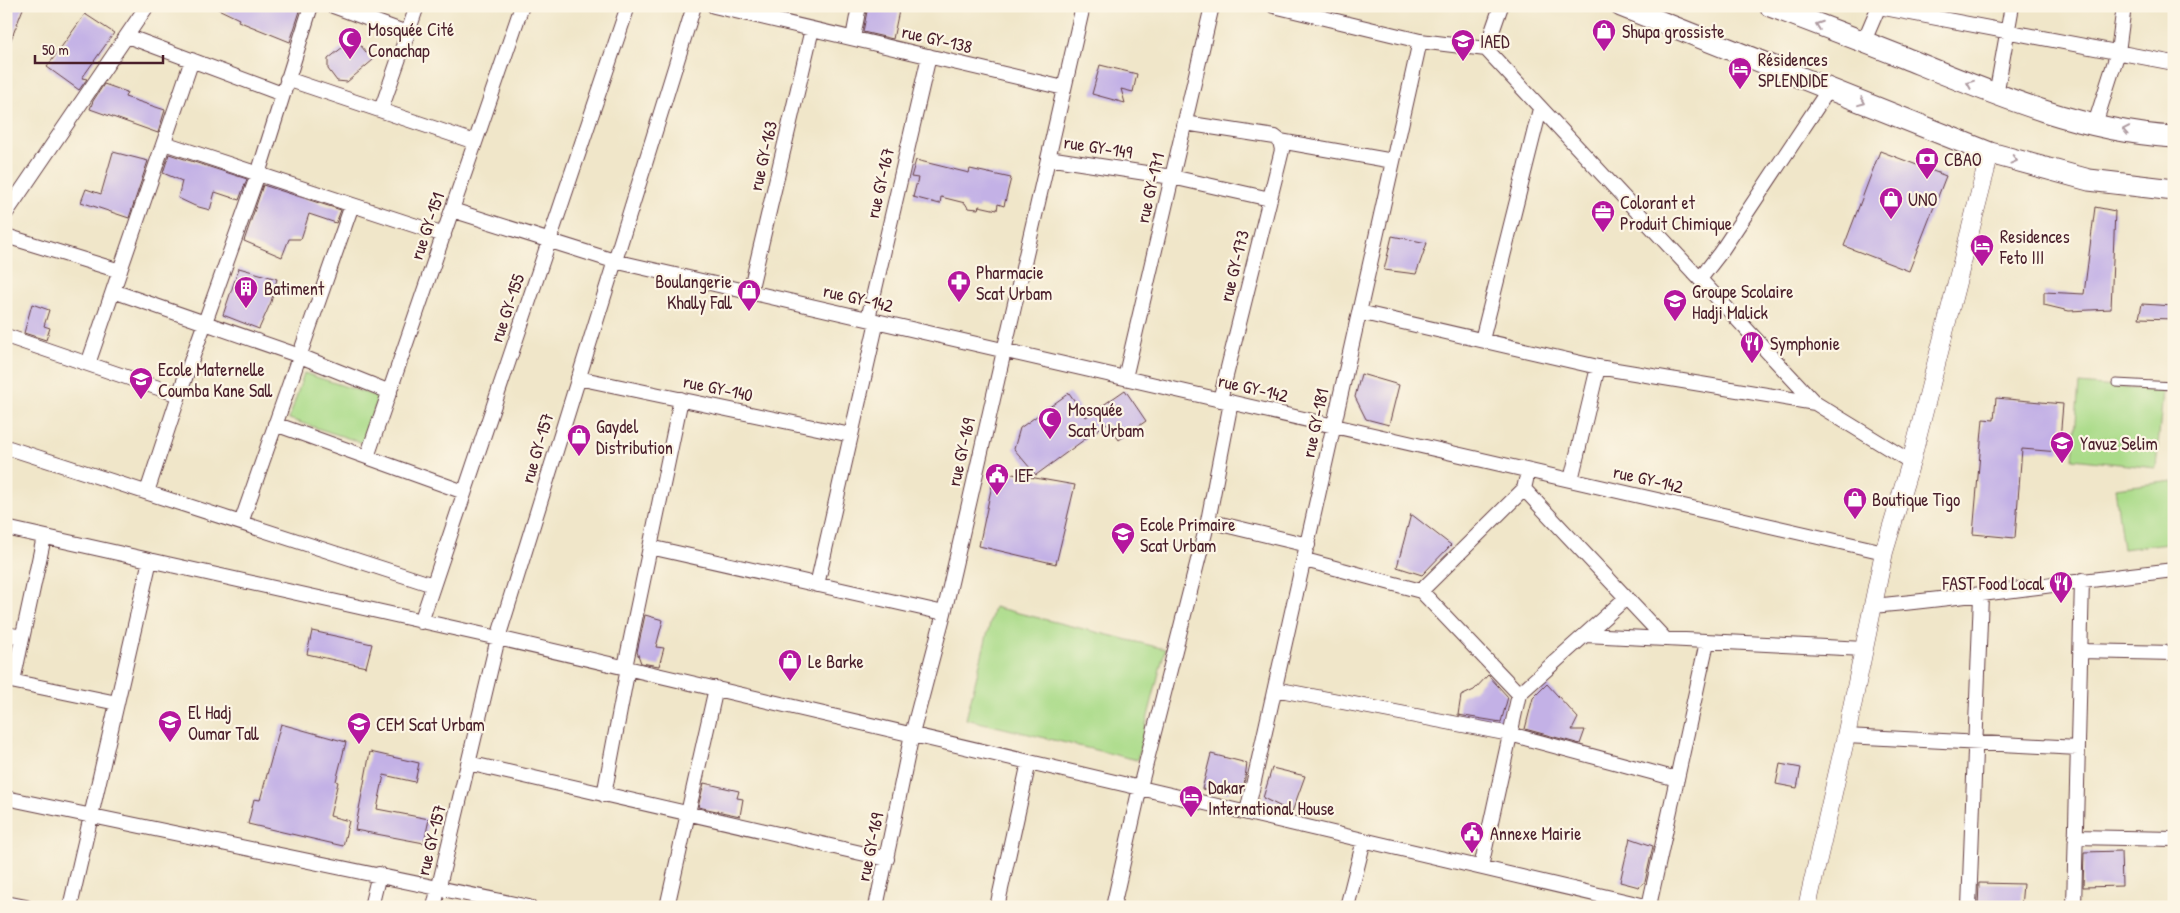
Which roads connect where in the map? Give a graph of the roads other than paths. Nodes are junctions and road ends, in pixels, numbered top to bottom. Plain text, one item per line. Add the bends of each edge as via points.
1 (147, 6) edge
2 (311, 6) edge
3 (333, 6) edge
4 (417, 6) edge
5 (522, 6) edge
6 (628, 6) edge
7 (694, 6) edge
8 (714, 6) edge
9 (859, 6) edge
10 (1083, 6) edge
11 (1212, 6) edge
12 (1274, 6) edge
13 (1501, 6) edge
14 (1621, 6) edge
15 (1770, 6) edge
16 (1879, 6) edge
17 (2012, 6) edge
18 (2124, 6) edge
19 (812, 29) junction
20 (2008, 32) junction
21 (407, 33) junction
22 (126, 36) junction
23 (853, 38) junction
24 (1420, 41) junction
25 (1864, 41) junction
26 (1486, 49) junction
27 (2118, 52) junction
28 (929, 56) junction
29 (192, 60) junction
30 (2174, 63) edge
31 (287, 79) junction
32 (1064, 88) junction
33 (1829, 89) junction
34 (282, 94) junction
35 (1996, 95) junction
36 (1540, 109) junction
37 (381, 110) junction
38 (1185, 123) junction
39 (2095, 124) junction
40 (2174, 137) edge
41 (1280, 141) junction
42 (475, 142) junction
43 (164, 143) junction
44 (1990, 154) junction
45 (1048, 158) junction
46 (1393, 161) junction
47 (258, 174) junction
48 (1172, 177) junction
49 (2174, 190) edge
50 (1270, 199) junction
51 (352, 205) junction
52 (452, 210) junction
53 (6, 213) edge
54 (444, 235) junction
55 (6, 236) edge
56 (549, 241) junction
57 (614, 261) junction
58 (120, 271) junction
59 (1700, 279) junction
60 (113, 291) junction
61 (750, 292) junction
62 (1359, 312) junction
63 (872, 320) junction
64 (205, 324) junction
65 (6, 336) edge
66 (1482, 340) junction
67 (1004, 350) junction
68 (300, 356) junction
69 (88, 364) junction
70 (1598, 367) junction
71 (578, 378) junction
72 (1125, 378) junction
73 (2116, 383) dead end
74 (2174, 386) edge
75 (390, 392) junction
76 (179, 395) junction
77 (681, 399) junction
78 (1226, 401) junction
79 (1815, 403) junction
80 (275, 424) junction
81 (1334, 426) junction
82 (851, 435) junction
83 (6, 447) edge
84 (368, 457) junction
85 (1911, 462) junction
86 (1528, 470) junction
87 (1571, 480) junction
88 (1524, 489) junction
89 (147, 492) junction
90 (464, 492) junction
91 (1208, 521) junction
92 (241, 523) junction
93 (6, 528) edge
94 (44, 537) junction
95 (1308, 545) junction
96 (650, 547) junction
97 (1884, 552) junction
98 (150, 560) junction
99 (1305, 560) junction
100 (2174, 570) edge
101 (2082, 580) junction
102 (433, 585) junction
103 (817, 585) junction
104 (1421, 591) junction
105 (1981, 595) junction
106 (1626, 598) junction
107 (1874, 606) junction
108 (944, 613) junction
109 (421, 622) junction
110 (6, 634) edge
111 (1585, 635) junction
112 (22, 638) junction
113 (498, 638) junction
114 (1665, 639) junction
115 (1707, 642) junction
116 (1864, 649) junction
117 (2080, 651) junction
118 (2174, 653) edge
119 (626, 667) junction
120 (10, 680) edge
121 (716, 688) junction
122 (1275, 689) junction
123 (1519, 694) junction
124 (117, 703) junction
125 (912, 734) junction
126 (1510, 734) junction
127 (1846, 736) junction
128 (1975, 743) junction
129 (2078, 748) junction
130 (1029, 762) junction
131 (468, 764) junction
132 (1677, 779) junction
133 (1140, 787) junction
134 (604, 794) junction
135 (6, 798) edge
136 (1247, 812) junction
137 (688, 814) junction
138 (91, 815) junction
139 (2075, 837) junction
140 (2174, 839) edge
141 (1364, 840) junction
142 (887, 859) junction
143 (1481, 867) junction
144 (379, 874) junction
145 (439, 887) junction
146 (6, 903) edge
147 (1634, 905) edge
148 (526, 906) edge
149 (26, 907) edge
150 (70, 907) edge
151 (371, 907) edge
152 (434, 907) edge
153 (667, 907) edge
154 (876, 907) edge
155 (997, 907) edge
156 (1113, 907) edge
157 (1347, 907) edge
158 (1650, 907) edge
159 (1807, 907) edge
160 (1969, 907) edge
161 (2074, 907) edge

1 - 22 street
2 - 31 street
3 - 21 street
4 - 21 street
5 - 42 street, rue GY-151
6 - 56 street, rue GY-155
7 - 57 street, rue GY-157
8 - 19 street, rue GY-138
9 - 23 street
10 - 32 street, rue GY-169
11 - 38 street, rue GY-171
12 - 24 street
13 - 26 street
14 - 33 main road
25 -> 15 main road
16 - 20 street
16 - 25 street
17 - 20 street
18 - 27 street
19 - 23 street, rue GY-138
19 - 61 street, rue GY-163
20 - 27 street
20 - 35 street
21 - 37 street
22 - 29 street
22 - 53 street
23 - 28 street, rue GY-138
24 - 26 street
24 - 46 street, rue GY-181
35 -> 25 main road
26 - 36 street
27 - 30 street
27 - 39 street
28 - 32 street, rue GY-138
28 - 63 street, rue GY-167
29 - 34 street
29 - 43 street
31 - 34 street
31 - 37 street
32 - 45 street, rue GY-169
33 -> 44 main road
33 - 59 street
34 - 47 street
35 - 39 main road
36 - 59 street
36 - 66 street
37 - 42 street
38 - 41 street via 1275,137
38 - 48 street, rue GY-171
40 -> 39 main road
41 - 46 street
41 - 50 street, rue GY-173 via 1282,150
42 - 52 street, rue GY-151
43 - 47 street
43 - 58 street
44 -> 49 main road via 2089,180
44 - 85 street
45 - 48 street, rue GY-149
45 - 67 street, rue GY-169
46 - 62 street, rue GY-181
47 - 51 street
47 - 64 street
48 - 50 street, rue GY-149
48 - 72 street, rue GY-171
50 - 78 street, rue GY-173
51 - 54 street
51 - 68 street
52 - 54 street, rue GY-151
52 - 56 street, rue GY-142
54 - 75 street, rue GY-151
55 - 58 street
56 - 57 street, rue GY-142
56 - 90 street, rue GY-155
57 - 61 street, rue GY-142
57 - 71 street, rue GY-157
58 - 60 street
59 - 79 street
60 - 64 street
60 - 69 street
61 - 63 street, rue GY-142
62 - 66 street
62 - 81 street, rue GY-181
63 - 67 street, rue GY-142
63 - 82 street, rue GY-167
64 - 68 street
64 - 76 street
65 - 69 street
66 - 70 street
67 - 72 street, rue GY-142
67 - 108 street, rue GY-169
68 - 75 street
68 - 80 street
69 - 76 street
70 - 79 street
70 - 87 street
71 - 77 street, rue GY-140
71 - 113 street, rue GY-157
72 - 78 street, rue GY-142
73 - 74 lane
75 - 84 street, rue GY-151
76 - 89 street
77 - 82 street, rue GY-140
77 - 96 street
78 - 81 street, rue GY-142
78 - 91 street, rue GY-173
79 - 85 street
80 - 84 street
80 - 92 street
81 - 86 street, rue GY-142
81 - 95 street, rue GY-181
82 - 103 street, rue GY-167
83 - 89 street
84 - 90 street
85 - 97 street
86 - 87 street, rue GY-142
86 - 88 street
87 - 97 street, rue GY-142
88 - 104 street
88 - 106 street
89 - 92 street
90 - 102 street, rue GY-155
91 - 95 street
91 - 133 street, rue GY-173
92 - 102 street
93 - 94 street
94 - 98 street
94 - 112 street
95 - 99 street, rue GY-181
96 - 103 street
96 - 119 street
97 - 107 street
98 - 109 street
98 - 124 street
99 - 104 street
99 - 122 street, rue GY-181
100 - 101 street
101 - 105 street
101 - 117 street
102 - 109 street, rue GY-155
103 - 108 street
104 - 123 street
105 - 107 street
105 - 128 street
106 - 111 street
106 - 114 street
107 - 116 street
108 - 125 street, rue GY-169
109 - 113 street
110 - 112 street
111 - 114 street
111 - 123 street
112 - 120 street
113 - 119 street
113 - 131 street, rue GY-157
114 - 115 street
115 - 116 street
115 - 132 street
116 - 127 street
117 - 118 street
117 - 129 street
119 - 121 street
119 - 134 street
120 - 124 street
121 - 125 street
121 - 137 street
122 - 126 street
122 - 136 street, rue GY-181
123 - 126 street
124 - 138 street
125 - 130 street
125 - 142 street, rue GY-169
126 - 132 street
126 - 143 street
127 - 128 street
127 - 159 street
128 - 129 street
128 - 160 street
129 - 139 street
130 - 133 street
130 - 155 street
131 - 134 street
131 - 145 street, rue GY-157
132 - 158 street
133 - 136 street
133 - 156 street, rue GY-173
134 - 137 street
135 - 138 street
136 - 141 street
137 - 142 street
137 - 153 street
138 - 144 street
138 - 150 street
139 - 140 street
139 - 161 street
141 - 143 street
141 - 157 street
142 - 154 street, rue GY-169
143 - 147 street
144 - 145 street
144 - 151 street
145 - 148 street
145 - 152 street, rue GY-157
146 - 149 street
147 - 158 street

